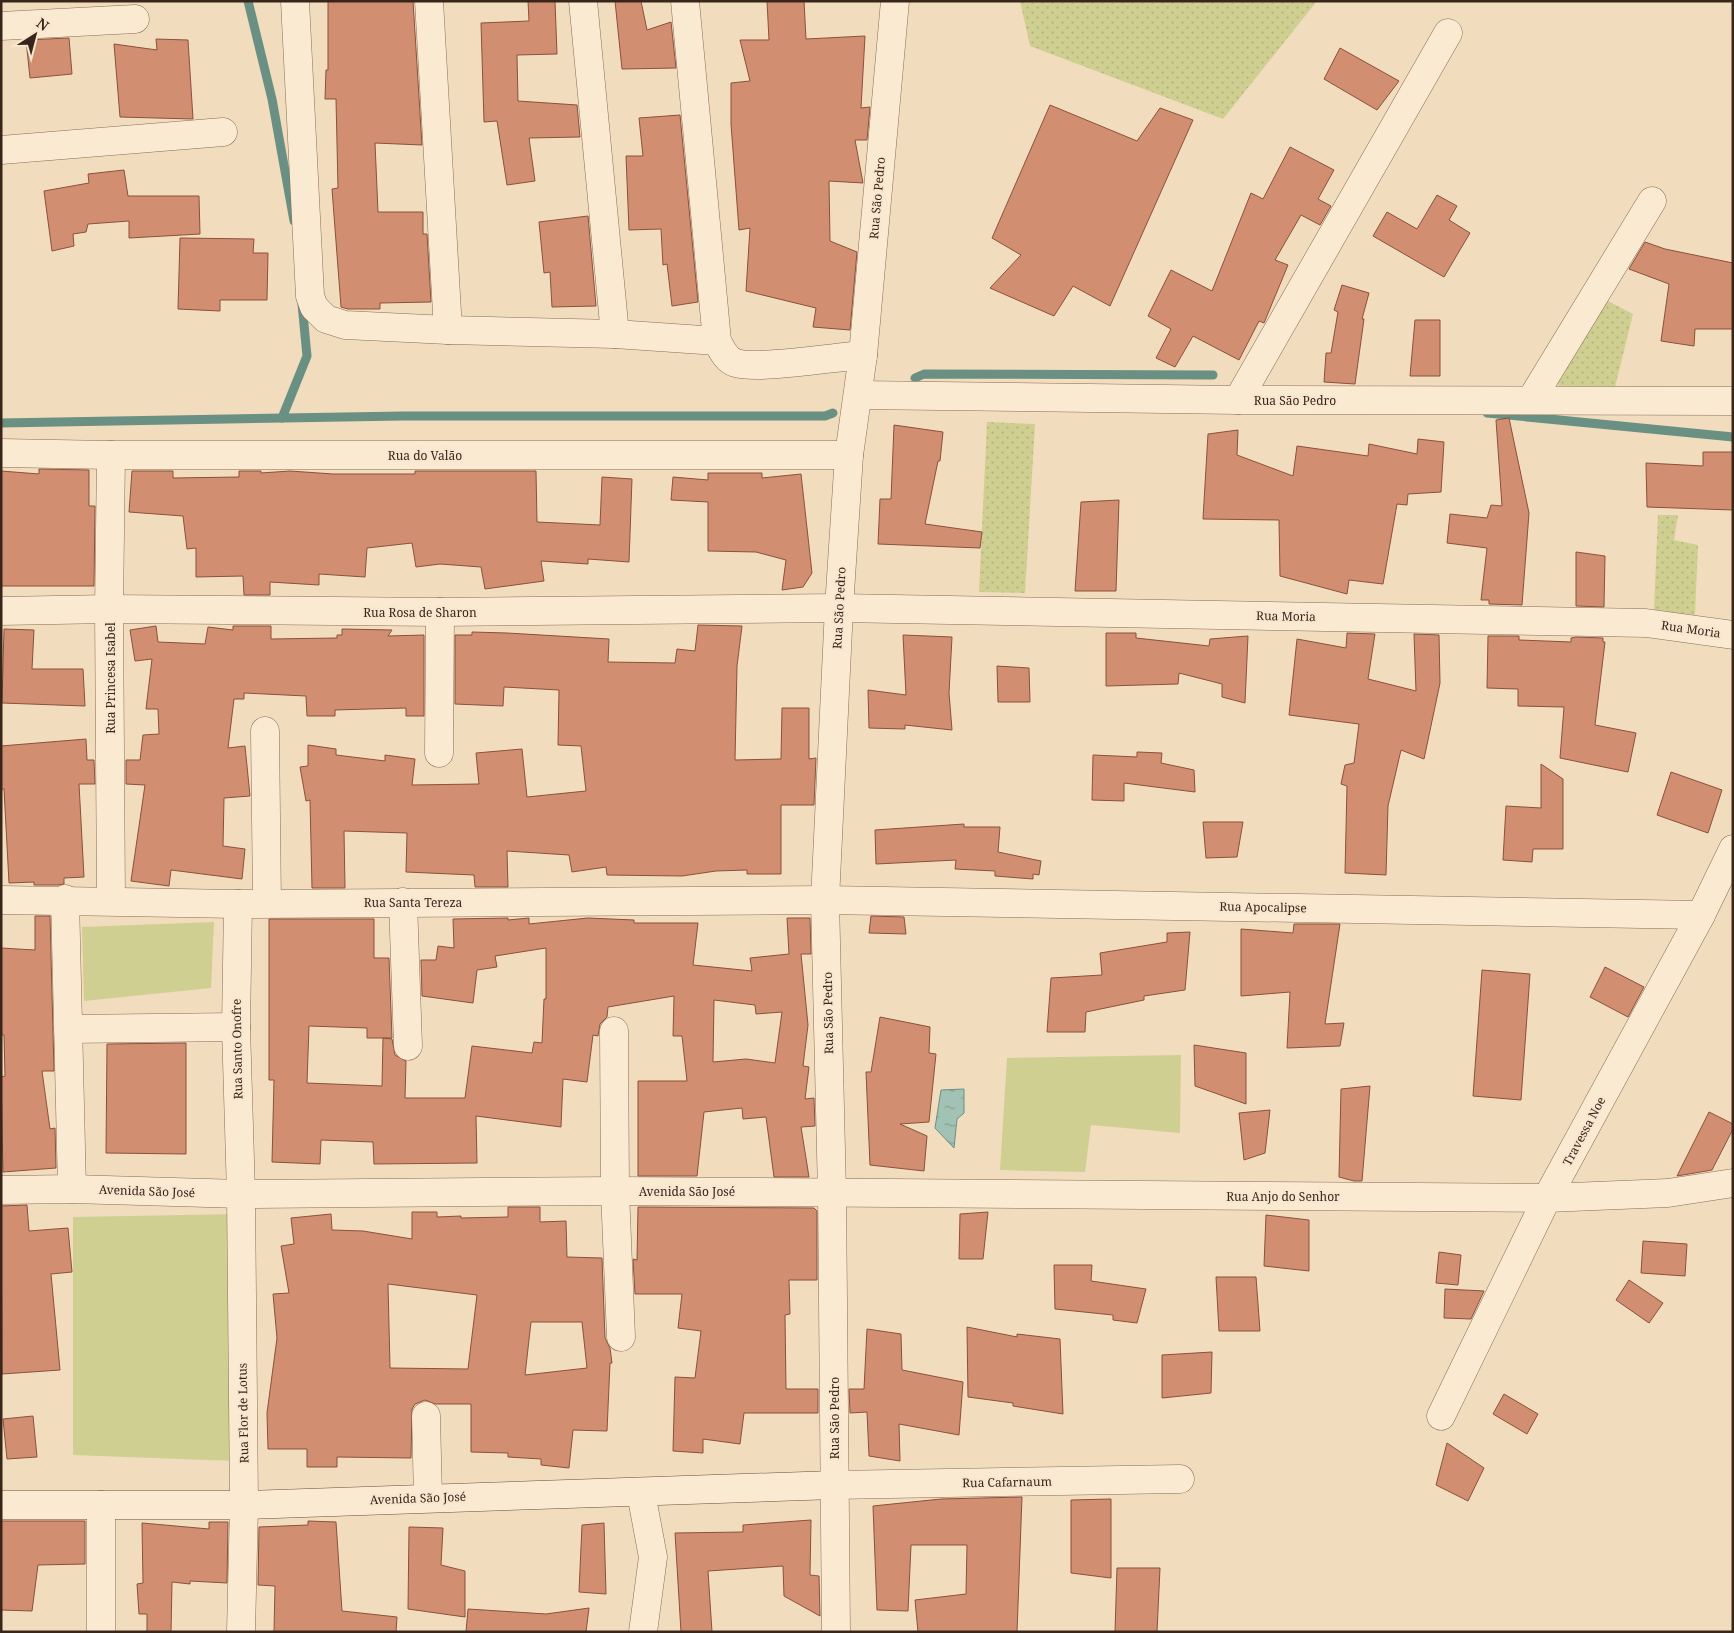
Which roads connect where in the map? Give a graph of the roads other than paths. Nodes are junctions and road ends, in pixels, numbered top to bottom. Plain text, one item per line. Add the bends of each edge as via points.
1 (295, 1) edge
2 (429, 1) edge
3 (583, 1) edge
4 (685, 1) edge
5 (895, 1) edge
6 (135, 19) dead end
7 (1, 26) edge
8 (1448, 33) dead end
9 (223, 132) dead end
10 (1, 150) edge
11 (1652, 201) dead end
12 (448, 330) junction
13 (615, 334) junction
14 (717, 341) junction
15 (863, 355) junction
16 (858, 395) junction
17 (1238, 400) junction
18 (1531, 400) junction
19 (1733, 400) edge
20 (1, 453) edge
21 (111, 455) junction
22 (849, 455) junction
23 (839, 608) junction
24 (109, 609) junction
25 (1, 610) edge
26 (440, 612) junction
27 (1733, 635) edge
28 (265, 731) dead end
29 (439, 753) dead end
30 (1733, 849) edge
31 (65, 899) junction
32 (1, 900) edge
33 (111, 900) junction
34 (825, 900) junction
35 (403, 902) junction
36 (267, 903) junction
37 (238, 904) junction
38 (1701, 915) junction
39 (236, 1027) junction
40 (68, 1029) junction
41 (614, 1031) dead end
42 (408, 1046) dead end
43 (1733, 1182) edge
44 (72, 1189) junction
45 (1, 1190) edge
46 (615, 1191) junction
47 (832, 1192) junction
48 (241, 1194) junction
49 (1548, 1198) junction
50 (621, 1337) dead end
51 (426, 1416) dead end
52 (1441, 1416) dead end
53 (1180, 1479) dead end
54 (834, 1485) junction
55 (641, 1493) junction
56 (428, 1498) junction
57 (1, 1505) edge
58 (101, 1505) junction
59 (244, 1505) junction
60 (101, 1632) edge
61 (241, 1632) edge
62 (643, 1632) edge
63 (836, 1632) edge

1 - 12 street via 310,296 314,307 326,319 346,325
2 - 12 street
3 - 13 street
4 - 14 street
5 - 15 street, Rua São Pedro
6 - 7 street
8 - 17 street
9 - 10 street
11 - 18 street
12 - 13 street
13 - 14 street
14 - 15 street via 725,356 736,364
15 - 16 street, Rua São Pedro
16 - 17 street, Rua São Pedro
16 - 22 street, Rua São Pedro
17 - 18 street, Rua São Pedro
18 - 19 street, Rua São Pedro
20 - 21 street, Rua do Valão
21 - 22 street, Rua do Valão
21 - 24 street, Rua Princesa Isabel
22 - 23 street, Rua São Pedro
23 - 26 street, Rua Rosa de Sharon
23 - 27 street, Rua Moria via 1646,622
23 - 34 street, Rua São Pedro
24 - 25 street, Rua Rosa de Sharon
24 - 26 street, Rua Rosa de Sharon
24 - 33 street, Rua Princesa Isabel
26 - 29 street
28 - 36 street
30 - 38 street, Travessa Noe
31 - 32 street, Rua Santa Tereza
31 - 33 street, Rua Santa Tereza
31 - 40 street
33 - 37 street, Rua Santa Tereza
34 - 35 street, Rua Santa Tereza
34 - 38 street, Rua Apocalipse
34 - 47 street, Rua São Pedro
35 - 36 street, Rua Santa Tereza
35 - 42 street
36 - 37 street, Rua Santa Tereza
37 - 39 street, Rua Santo Onofre
38 - 49 street, Travessa Noe
39 - 40 street
39 - 48 street, Rua Santo Onofre
40 - 44 street
41 - 46 street
43 - 49 street, Rua Anjo do Senhor via 1668,1192
44 - 45 street, Avenida São José
44 - 48 street, Avenida São José
46 - 47 street, Avenida São José
46 - 48 street, Avenida São José
46 - 50 street
47 - 49 street, Rua Anjo do Senhor
47 - 54 street, Rua São Pedro
48 - 59 street, Rua Flor de Lotus
49 - 52 street, Travessa Noe
51 - 56 street
53 - 54 street, Rua Cafarnaum
54 - 55 street, Avenida São José
54 - 63 street, Rua São Pedro
55 - 56 street, Avenida São José
55 - 62 street via 653,1557
56 - 59 street, Avenida São José
57 - 58 street, Avenida São José
58 - 59 street, Avenida São José
58 - 60 street
59 - 61 street, Rua Flor de Lotus

